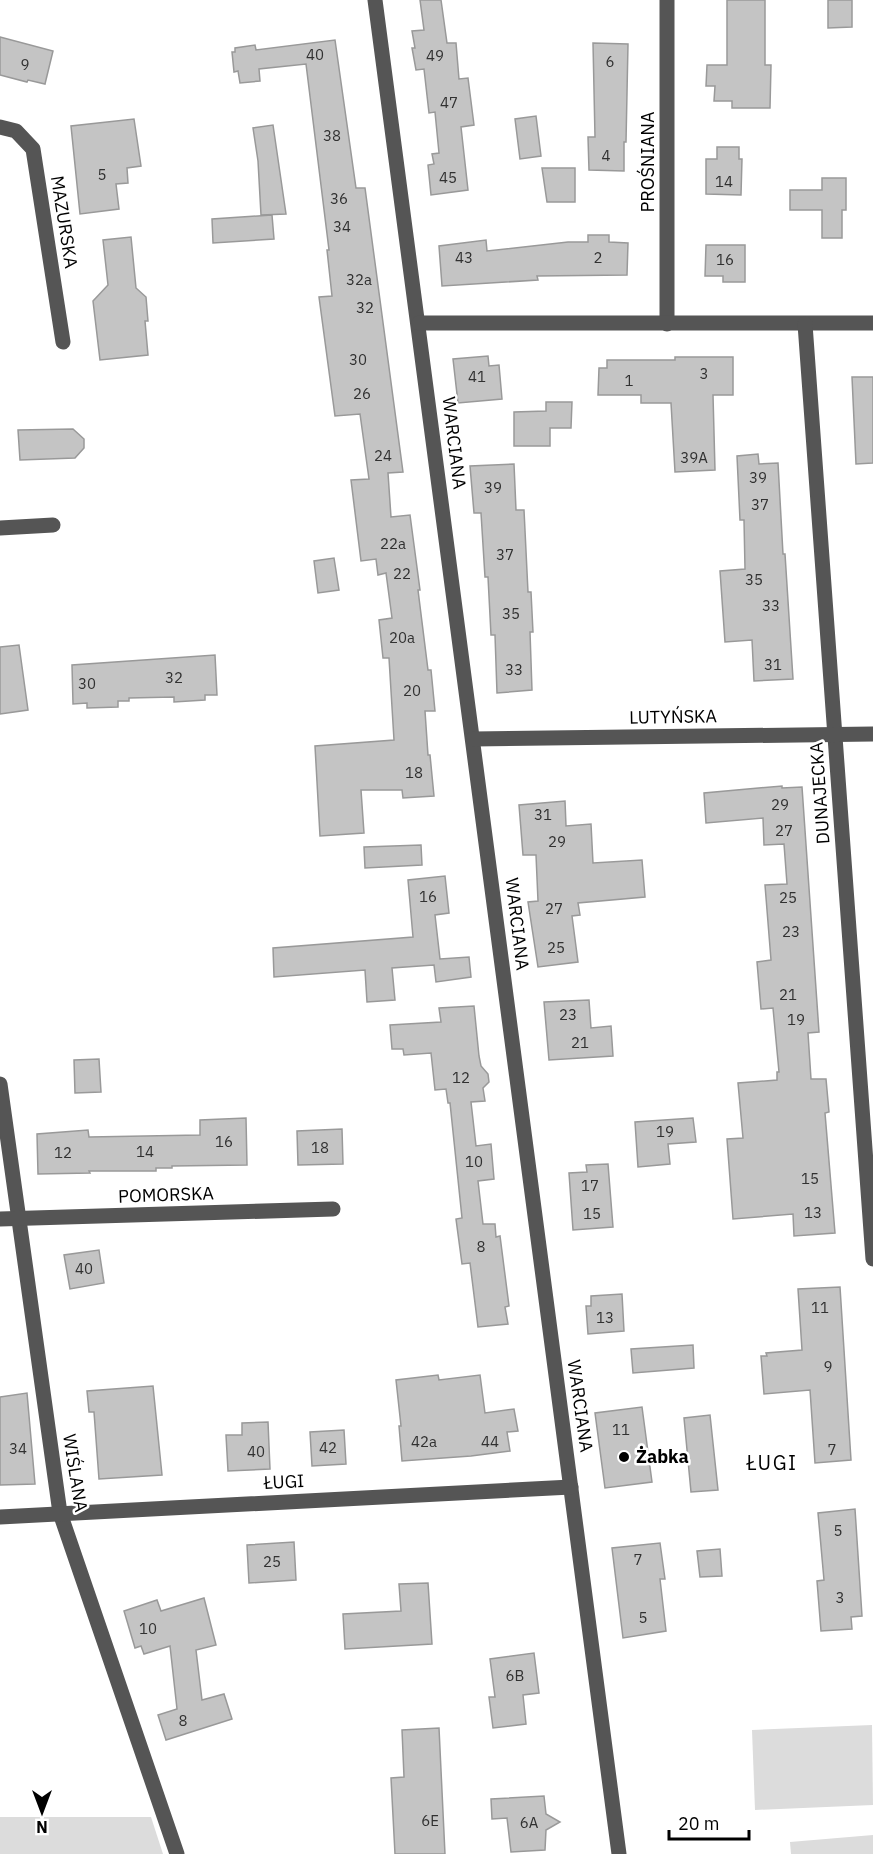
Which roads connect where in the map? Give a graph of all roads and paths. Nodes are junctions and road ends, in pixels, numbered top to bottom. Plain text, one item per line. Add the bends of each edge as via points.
1 (375, 0) edge
2 (667, 0) edge
3 (0, 127) edge
4 (419, 323) junction
5 (873, 323) edge
6 (667, 324) junction
7 (805, 324) junction
8 (63, 342) dead end
9 (53, 525) dead end
10 (0, 528) edge
11 (873, 734) edge
12 (835, 735) junction
13 (473, 739) junction
14 (0, 1084) edge
15 (333, 1209) dead end
16 (18, 1218) junction
17 (0, 1219) edge
18 (873, 1259) edge
19 (571, 1487) junction
20 (60, 1514) junction
21 (0, 1517) edge
22 (177, 1854) edge
23 (619, 1854) edge

1 - 4 street, WARCIANA
2 - 6 street, PROŚNIANA
3 - 8 street, MAZURSKA via 16,131 33,149
4 - 6 street
4 - 13 street, WARCIANA
5 - 7 street
6 - 7 street
7 - 12 street, DUNAJECKA
9 - 10 street
11 - 12 street, LUTYŃSKA
12 - 13 street, LUTYŃSKA
12 - 18 street, DUNAJECKA
13 - 19 street, WARCIANA
14 - 16 street, WIŚLANA
15 - 16 street, POMORSKA
16 - 17 street, POMORSKA
16 - 20 street, WIŚLANA
19 - 20 street, ŁUGI
19 - 23 street, WARCIANA
20 - 21 street, ŁUGI
20 - 22 street, WIŚLANA

